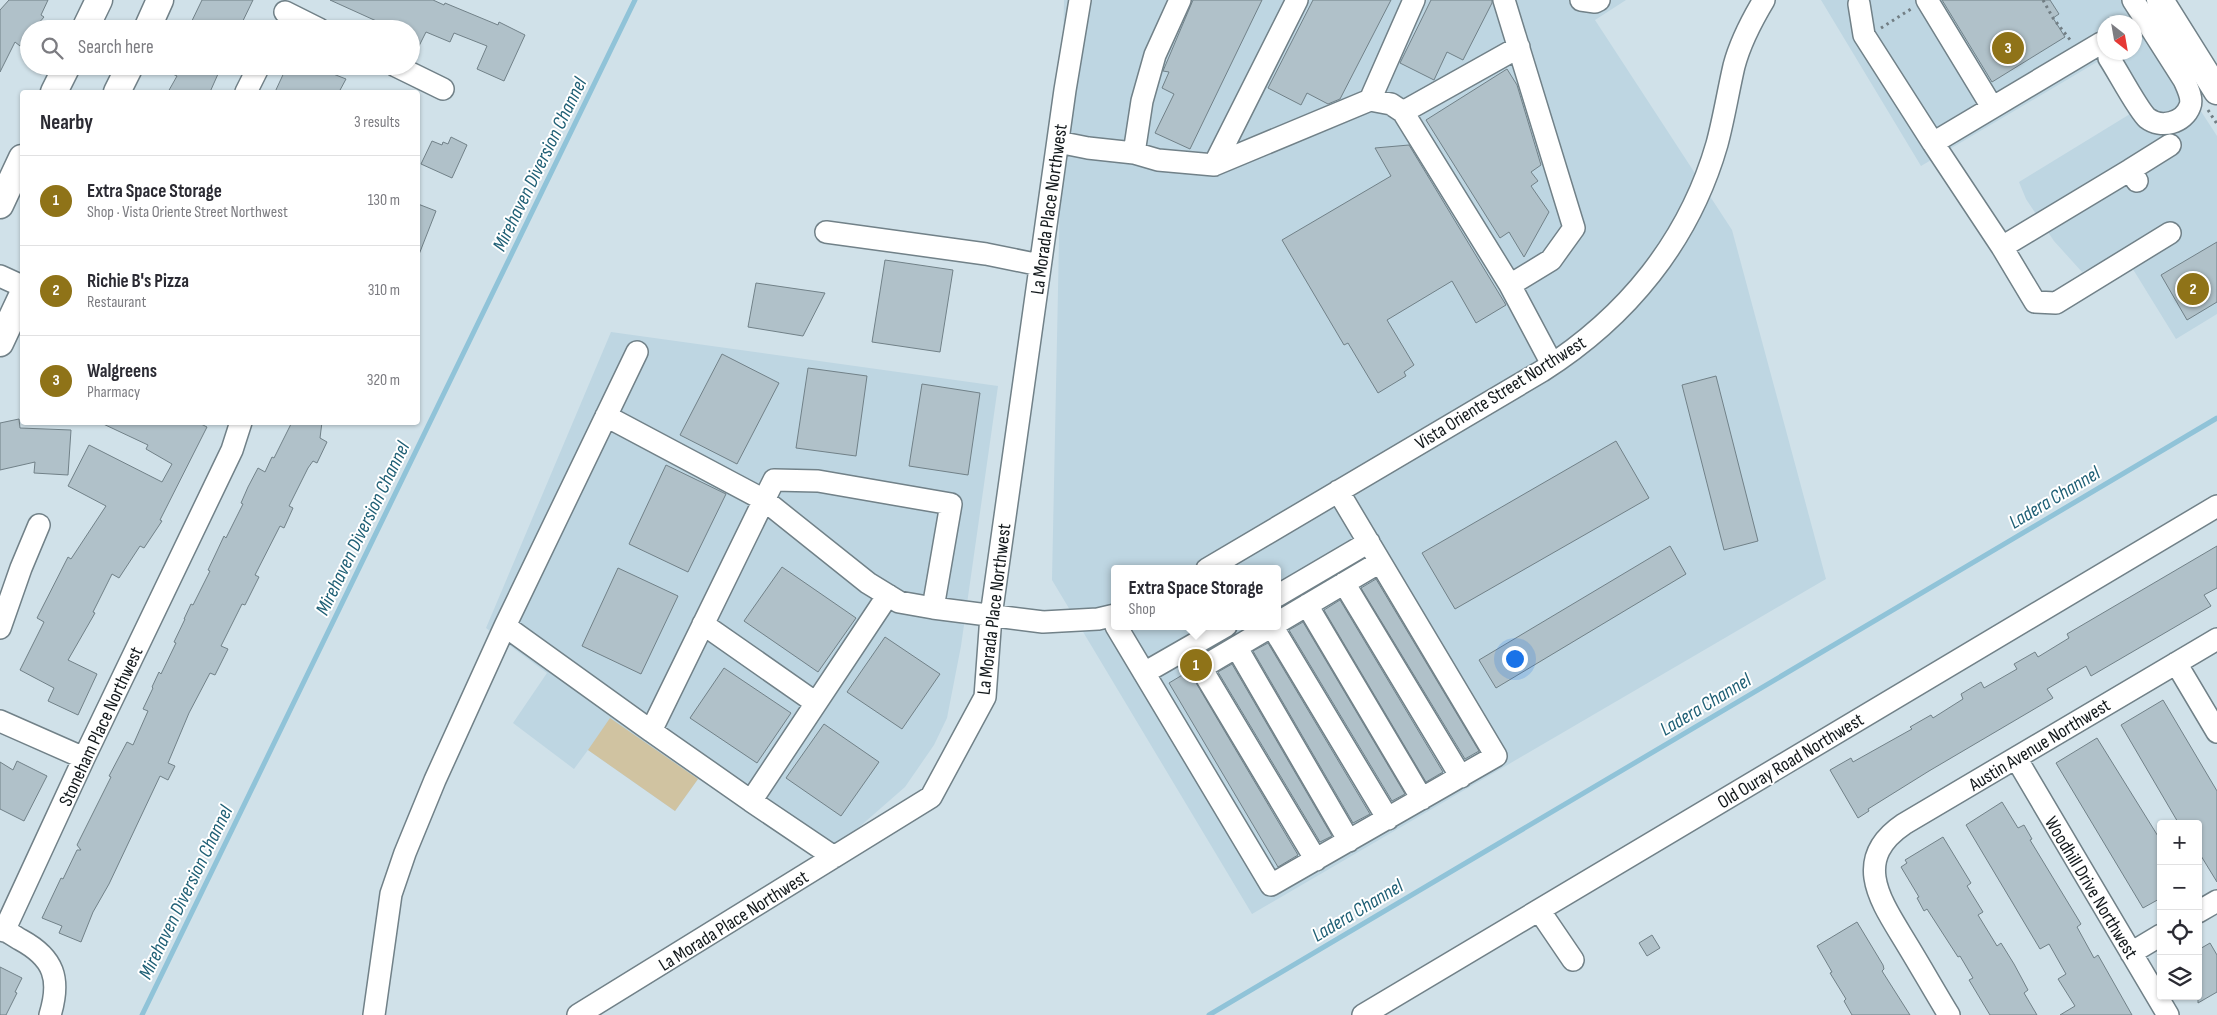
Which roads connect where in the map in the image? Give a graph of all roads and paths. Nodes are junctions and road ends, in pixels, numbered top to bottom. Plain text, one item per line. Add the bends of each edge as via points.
1 (99, 0) edge
2 (160, 0) edge
3 (1080, 0) edge
4 (1180, 0) edge
5 (1297, 0) edge
6 (1414, 0) edge
7 (1504, 0) edge
8 (1581, 0) edge
9 (1599, 0) edge
10 (1764, 0) edge
11 (2043, 0) edge
12 (2133, 0) edge
13 (2160, 0) edge
14 (1861, 1) edge
15 (1920, 4) edge
16 (284, 14) edge
17 (89, 20) edge
18 (151, 20) edge
19 (298, 20) edge
20 (1876, 31) dead end
21 (1519, 47) junction
22 (2079, 57) junction
23 (62, 75) edge
24 (126, 75) edge
25 (254, 75) edge
26 (414, 75) edge
27 (443, 89) dead end
28 (55, 90) edge
29 (118, 90) edge
30 (247, 90) edge
31 (2210, 98) edge
32 (1370, 100) junction
33 (1992, 107) junction
34 (1403, 112) junction
35 (2163, 124) junction
36 (2217, 124) edge
37 (1058, 142) junction
38 (1933, 143) junction
39 (1134, 153) junction
40 (20, 162) edge
41 (1214, 165) junction
42 (0, 205) edge
43 (826, 232) dead end
44 (2170, 233) dead end
45 (2002, 247) junction
46 (1040, 265) junction
47 (0, 276) edge
48 (1510, 284) junction
49 (20, 285) edge
50 (20, 300) edge
51 (0, 343) edge
52 (637, 352) dead end
53 (1552, 364) junction
54 (606, 416) junction
55 (240, 425) edge
56 (1338, 491) junction
57 (764, 500) junction
58 (2217, 506) edge
59 (39, 525) dead end
60 (1369, 542) junction
61 (1380, 562) junction
62 (1214, 565) edge
63 (1344, 583) junction
64 (1281, 594) edge
65 (888, 595) junction
66 (1307, 605) junction
67 (933, 608) junction
68 (991, 616) junction
69 (1111, 620) edge
70 (1281, 621) edge
71 (703, 624) junction
72 (505, 626) junction
73 (0, 628) edge
74 (1120, 630) edge
75 (1219, 630) edge
76 (1265, 630) edge
77 (1274, 630) edge
78 (2217, 639) edge
79 (1236, 648) junction
80 (2176, 663) junction
81 (1144, 673) junction
82 (816, 703) junction
83 (0, 721) edge
84 (651, 731) junction
85 (2217, 732) edge
86 (84, 758) junction
87 (2016, 758) junction
88 (1461, 777) junction
89 (1422, 799) junction
90 (750, 801) junction
91 (1388, 819) junction
92 (1349, 841) junction
93 (834, 857) junction
94 (1316, 860) junction
95 (2217, 901) edge
96 (1540, 910) junction
97 (2201, 910) edge
98 (2, 930) edge
99 (2157, 937) edge
100 (2131, 953) junction
101 (1573, 960) dead end
102 (50, 1015) edge
103 (374, 1015) edge
104 (578, 1015) edge
105 (1363, 1015) edge
106 (1949, 1015) edge
107 (2168, 1015) edge

1 - 17 main road
2 - 18 main road
3 - 37 street, La Morada Place Northwest
4 - 39 street via 1155,55 1142,100
5 - 41 street
6 - 32 street
7 - 21 street
8 - 9 street
10 - 53 street, Vista Oriente Street Northwest via 1735,64 1716,145 1702,185 1668,249 1623,308 1602,328
11 - 22 path
12 - 35 street via 2189,91 2191,105 2184,116
13 - 31 main road
14 - 38 street via 1864,34
15 - 20 path
15 - 33 street
16 - 19 street
21 - 34 street
21 - 48 street via 1574,228 1552,260
22 - 33 street
22 - 35 street via 2105,51 2147,118
23 - 28 main road
24 - 29 main road
25 - 30 street
26 - 27 street
31 - 36 path
32 - 34 street via 1391,104
32 - 41 street
33 - 38 street
34 - 48 street
35 - 45 street via 2163,134 2174,151
37 - 39 street
37 - 46 street, La Morada Place Northwest
38 - 45 street
39 - 41 street via 1158,160
40 - 42 main road
43 - 46 street via 986,254
44 - 45 street via 2056,302 2036,302
46 - 68 street, La Morada Place Northwest
47 - 49 street
48 - 53 street
50 - 51 main road
52 - 54 street
53 - 56 street, Vista Oriente Street Northwest
54 - 57 street
54 - 72 street
55 - 86 street, Stoneham Place Northwest via 232,450
56 - 60 street
56 - 62 street, Vista Oriente Street Northwest
57 - 65 street
57 - 67 street via 774,480 818,482 951,504
57 - 71 street
58 - 96 street, Old Ouray Road Northwest
59 - 73 street via 20,568
60 - 61 street
60 - 64 street
61 - 63 street
61 - 88 street via 1496,756
63 - 66 street
63 - 88 street
65 - 67 street via 899,602
65 - 82 street
66 - 70 street
66 - 89 street
67 - 68 street
68 - 69 street via 1043,622
68 - 93 street, La Morada Place Northwest via 985,697 931,798
71 - 82 street
71 - 84 street
72 - 84 street
72 - 103 street via 404,853 391,894
74 - 81 street
75 - 81 street
76 - 79 street
77 - 91 street
78 - 80 street, Austin Avenue Northwest
79 - 92 street
79 - 94 street via 1201,668
80 - 85 street
80 - 87 street, Austin Avenue Northwest
81 - 94 street via 1272,886
82 - 90 street
83 - 86 street
84 - 90 street
86 - 98 street, Stoneham Place Northwest
87 - 100 street, Woodhill Drive Northwest
87 - 106 street, Austin Avenue Northwest via 1896,829 1883,844 1875,864 1880,899
88 - 89 street
89 - 91 street
90 - 93 street
91 - 92 street
92 - 94 street
93 - 104 street, La Morada Place Northwest
95 - 97 street
96 - 101 street
96 - 105 street, Old Ouray Road Northwest
98 - 102 street, Stoneham Place Northwest via 29,944 49,962 55,982
99 - 100 street
100 - 107 street, Woodhill Drive Northwest

